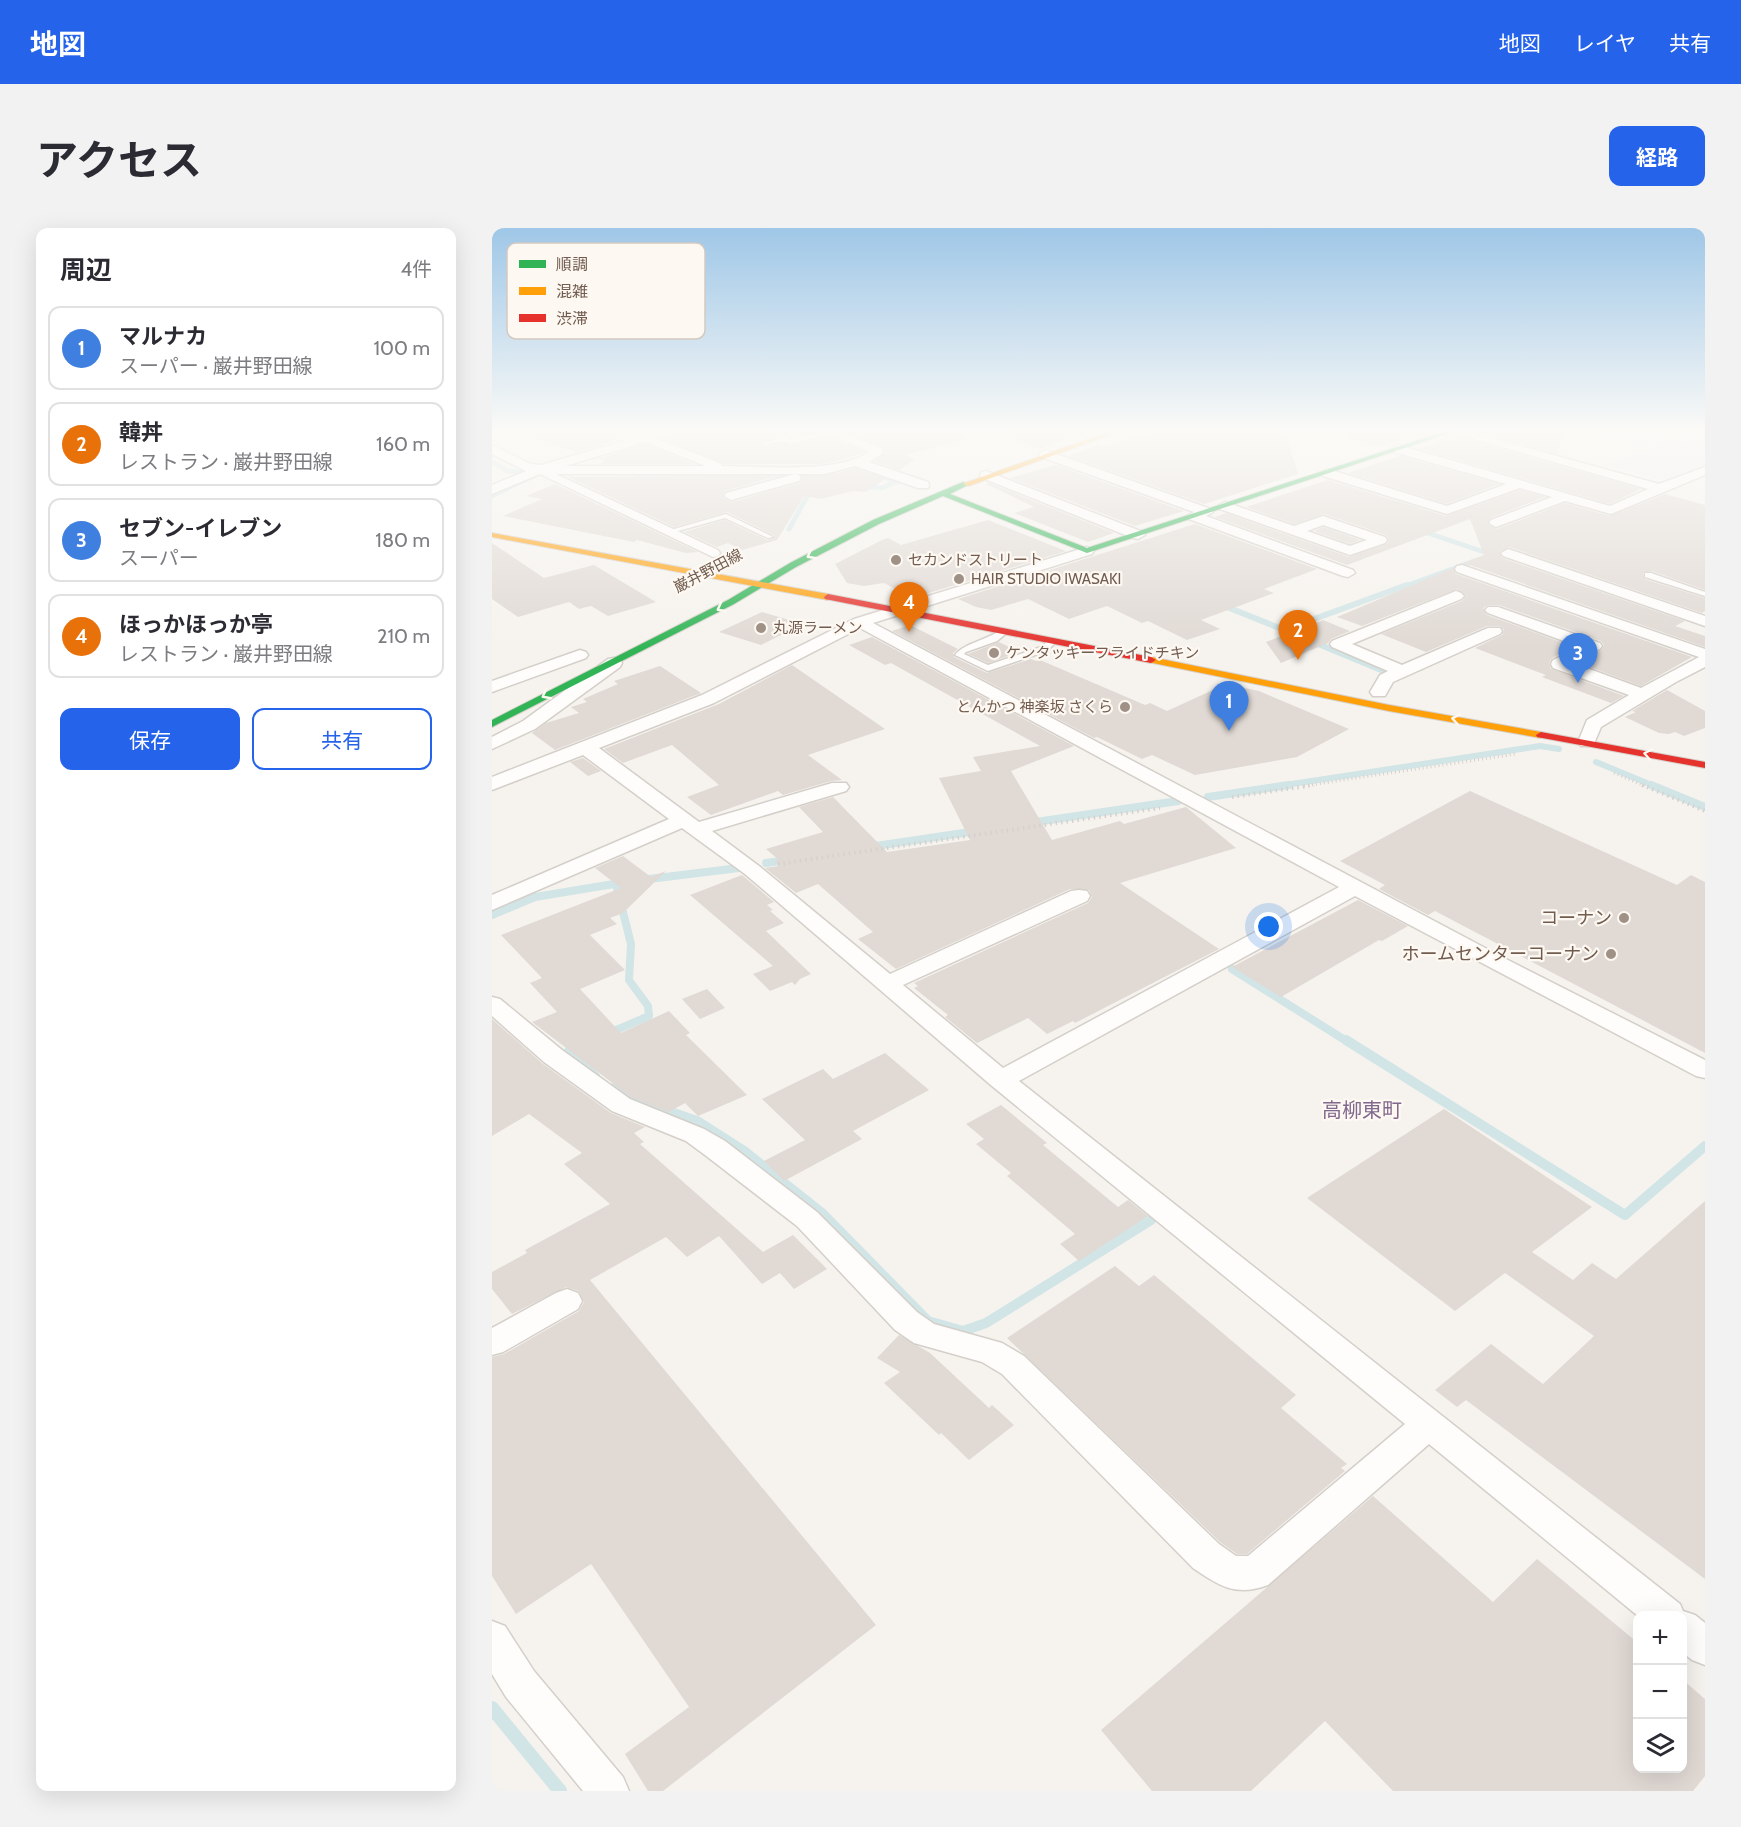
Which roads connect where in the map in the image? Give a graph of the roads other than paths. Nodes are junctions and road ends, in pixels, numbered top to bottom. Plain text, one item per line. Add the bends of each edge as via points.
1 (603, 504) edge
2 (902, 504) edge
3 (976, 504) edge
4 (1067, 504) edge
5 (1174, 504) edge
6 (1231, 504) edge
7 (1428, 504) edge
8 (1464, 504) edge
9 (1546, 504) edge
10 (1589, 504) edge
11 (1624, 504) edge
12 (1225, 506) junction
13 (1200, 514) junction
14 (1496, 523) dead end
15 (492, 526) edge
16 (1294, 531) junction
17 (667, 532) junction
18 (492, 535) edge
19 (1138, 535) junction
20 (770, 537) dead end
21 (1087, 551) junction
22 (1508, 553) dead end
23 (713, 554) dead end
24 (1462, 569) dead end
25 (745, 571) junction
26 (1348, 573) dead end
27 (1648, 575) dead end
28 (771, 578) junction
29 (727, 580) junction
30 (758, 586) junction
31 (709, 590) dead end
32 (1705, 594) edge
33 (1456, 596) dead end
34 (911, 605) junction
35 (893, 610) junction
36 (1493, 610) dead end
37 (1705, 621) edge
38 (860, 622) junction
39 (1005, 631) junction
40 (1494, 631) dead end
41 (1053, 641) junction
42 (585, 652) dead end
43 (1705, 654) edge
44 (618, 660) junction
45 (1191, 661) junction
46 (1705, 662) edge
47 (1402, 671) junction
48 (1276, 674) junction
49 (1379, 692) junction
50 (496, 693) edge
51 (1642, 694) junction
52 (1389, 708) junction
53 (492, 724) edge
54 (1589, 737) junction
55 (492, 744) edge
56 (585, 747) junction
57 (1705, 752) edge
58 (1705, 765) edge
59 (492, 784) edge
60 (839, 787) dead end
61 (690, 824) junction
62 (1355, 887) junction
63 (1079, 896) dead end
64 (492, 903) edge
65 (887, 984) junction
66 (492, 1004) edge
67 (1705, 1070) edge
68 (1001, 1080) junction
69 (567, 1300) dead end
70 (492, 1342) edge
71 (1430, 1423) junction
72 (1661, 1611) edge
73 (1687, 1631) edge
74 (492, 1639) edge
75 (1705, 1647) edge
76 (609, 1791) edge

1 - 17 street
2 -> 28 main road
3 - 21 main road
4 - 19 street
5 - 13 street
6 - 12 main road
7 - 8 street via 1447,510
9 - 14 street
10 - 11 street via 1611,510
12 - 13 main road
12 - 16 street
13 - 19 main road
13 - 26 street
15 - 25 main road
16 - 16 street via 1350,551 1380,540 1323,520
17 - 20 lane via 726,516
17 - 23 street
18 - 29 main road
19 - 21 main road
21 - 34 street
22 - 37 street
24 - 43 street
25 - 28 main road
25 - 29 main road, 巌井野田線
27 - 32 lane
28 - 30 main road
28 - 34 main road
29 - 30 main road
29 - 31 main road, 巌井野田線
30 - 35 main road
30 -> 44 main road
33 - 47 street via 1338,644
34 - 35 street
34 - 45 main road
35 - 38 street
35 - 39 main road
36 - 51 street via 1594,646 1558,664
38 - 56 street via 708,699
38 - 62 street
39 - 41 main road
39 - 41 lane via 959,655 988,668 1044,649
40 - 47 street
41 - 45 main road
42 - 50 street
44 -> 53 main road
44 - 55 street via 529,724
45 - 48 main road
45 - 52 main road
46 - 51 street
47 - 49 street via 1386,679
48 - 49 main road
48 - 52 main road via 1393,702
49 - 54 main road
51 - 54 street via 1593,724
54 -> 52 main road
54 - 57 main road
58 -> 54 main road
56 - 59 street
56 - 61 street
60 - 61 street
61 - 64 street
61 - 65 street via 752,870
62 - 67 street
62 - 68 street
63 - 65 street
65 - 68 street
66 - 71 street via 621,1105 695,1135 715,1148 807,1220 906,1321 925,1334 991,1352 1013,1365 1206,1556 1232,1573 1255,1573
68 - 71 street
69 - 70 street
71 - 72 street
73 - 75 street
74 - 76 street via 520,1684

